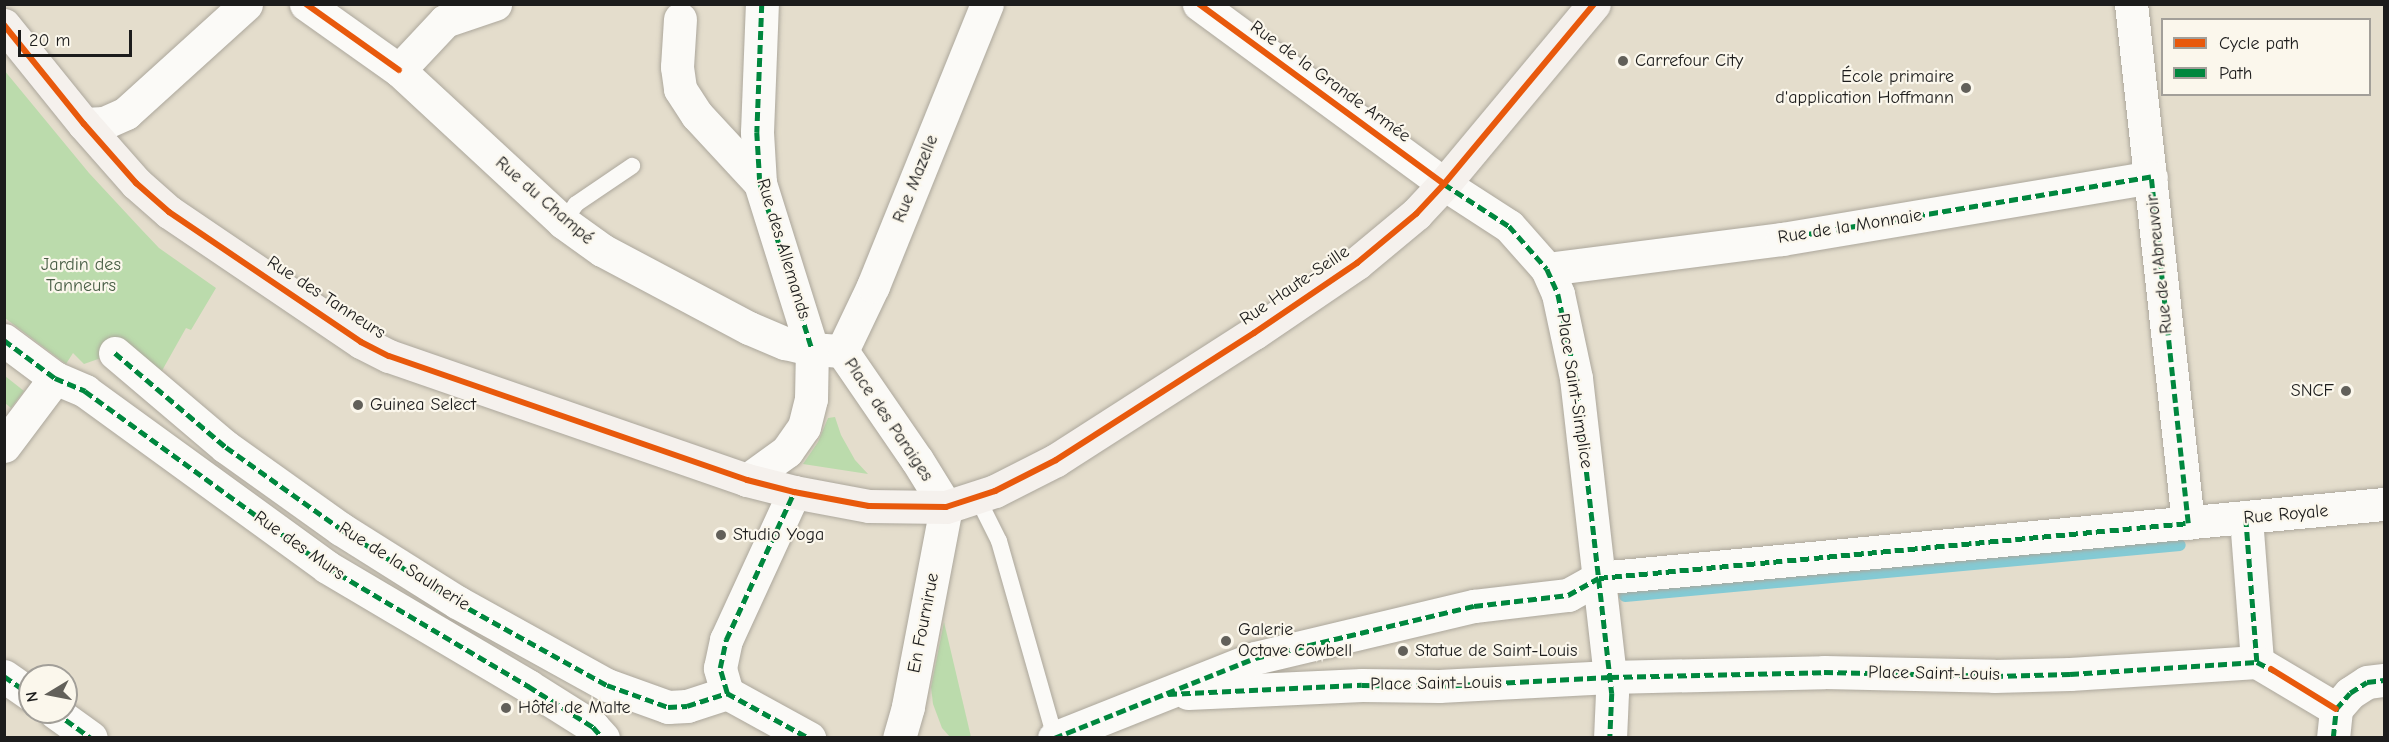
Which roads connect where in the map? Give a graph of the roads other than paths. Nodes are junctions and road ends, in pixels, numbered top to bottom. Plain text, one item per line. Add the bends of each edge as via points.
1 (246, 4) edge
2 (306, 4) edge
3 (495, 4) edge
4 (762, 4) edge
5 (987, 4) edge
6 (1199, 4) edge
7 (1594, 4) edge
8 (2131, 4) edge
9 (444, 13) edge
10 (680, 19) dead end
11 (4, 25) edge
12 (399, 70) junction
13 (84, 124) junction
14 (632, 166) dead end
15 (2151, 177) junction
16 (760, 183) junction
17 (1444, 184) junction
18 (563, 222) junction
19 (1547, 269) junction
20 (4, 340) edge
21 (827, 350) junction
22 (115, 353) dead end
23 (55, 378) junction
24 (4, 446) edge
25 (747, 480) junction
26 (794, 492) junction
27 (978, 497) junction
28 (2385, 504) edge
29 (946, 507) junction
30 (2246, 518) junction
31 (2188, 523) junction
32 (1599, 578) junction
33 (2257, 662) junction
34 (4, 676) edge
35 (2385, 680) edge
36 (1611, 685) junction
37 (18, 686) edge
38 (727, 693) junction
39 (1159, 694) junction
40 (2334, 723) edge
41 (72, 724) edge
42 (1054, 737) edge
43 (91, 738) edge
44 (603, 738) edge
45 (809, 738) edge
46 (899, 738) edge
47 (1610, 738) edge

1 - 13 street via 126,113 104,123
2 - 12 street, Rue du Champé
3 - 9 street
4 - 16 street, Rue des Allemands via 757,132
5 - 21 street, Rue Mazelle via 873,286
6 - 17 street, Rue de la Grande Armée
7 - 17 street, Rue Haute-Seille
8 - 15 street, Rue de l'Abreuvoir
9 - 12 street
10 - 16 street via 680,89 711,131
11 - 13 street, Rue des Tanneurs
12 - 18 street, Rue du Champé
13 - 25 street, Rue des Tanneurs via 136,183 169,212 361,342 424,370
14 - 18 lane via 576,204
15 - 19 street, Rue de la Monnaie via 1782,239
15 - 31 street, Rue de l'Abreuvoir
16 - 21 street, Rue des Allemands
17 - 19 street, Place Saint-Simplice via 1509,226
17 - 27 street, Rue Haute-Seille via 1396,232 1317,291 1056,460
18 - 21 street, Rue du Champé via 602,250 749,328 785,343
19 - 32 street, Place Saint-Simplice via 1558,294 1575,378
20 - 23 street, Rue des Murs
21 - 25 street, Place des Paraiges via 804,427 787,451
21 - 29 street, Place des Paraiges via 917,460
22 - 38 street, Rue de la Saulnerie via 226,447 341,529 457,602 597,679 668,707 687,706
23 - 24 street
23 - 44 street, Rue des Murs via 85,391 327,567 528,686 593,727
25 - 26 street, Place des Paraiges
26 - 29 street, Place des Paraiges via 869,506
26 - 38 street via 726,640 720,668
27 - 29 street, Rue Haute-Seille
27 - 42 lane via 999,542
28 - 30 street, Rue Royale
29 - 46 street, En Fournirue
30 - 31 street, Rue Royale
30 - 33 street
31 - 32 street
32 - 36 street
32 - 39 street via 1568,595 1474,606 1256,658
33 - 36 street, Place Saint-Louis via 2004,676 1824,672
33 - 40 street
34 - 37 street
35 - 40 street via 2367,682 2350,693
36 - 39 street, Place Saint-Louis via 1362,685
36 - 47 street
38 - 45 street
39 - 42 street
41 - 43 street

